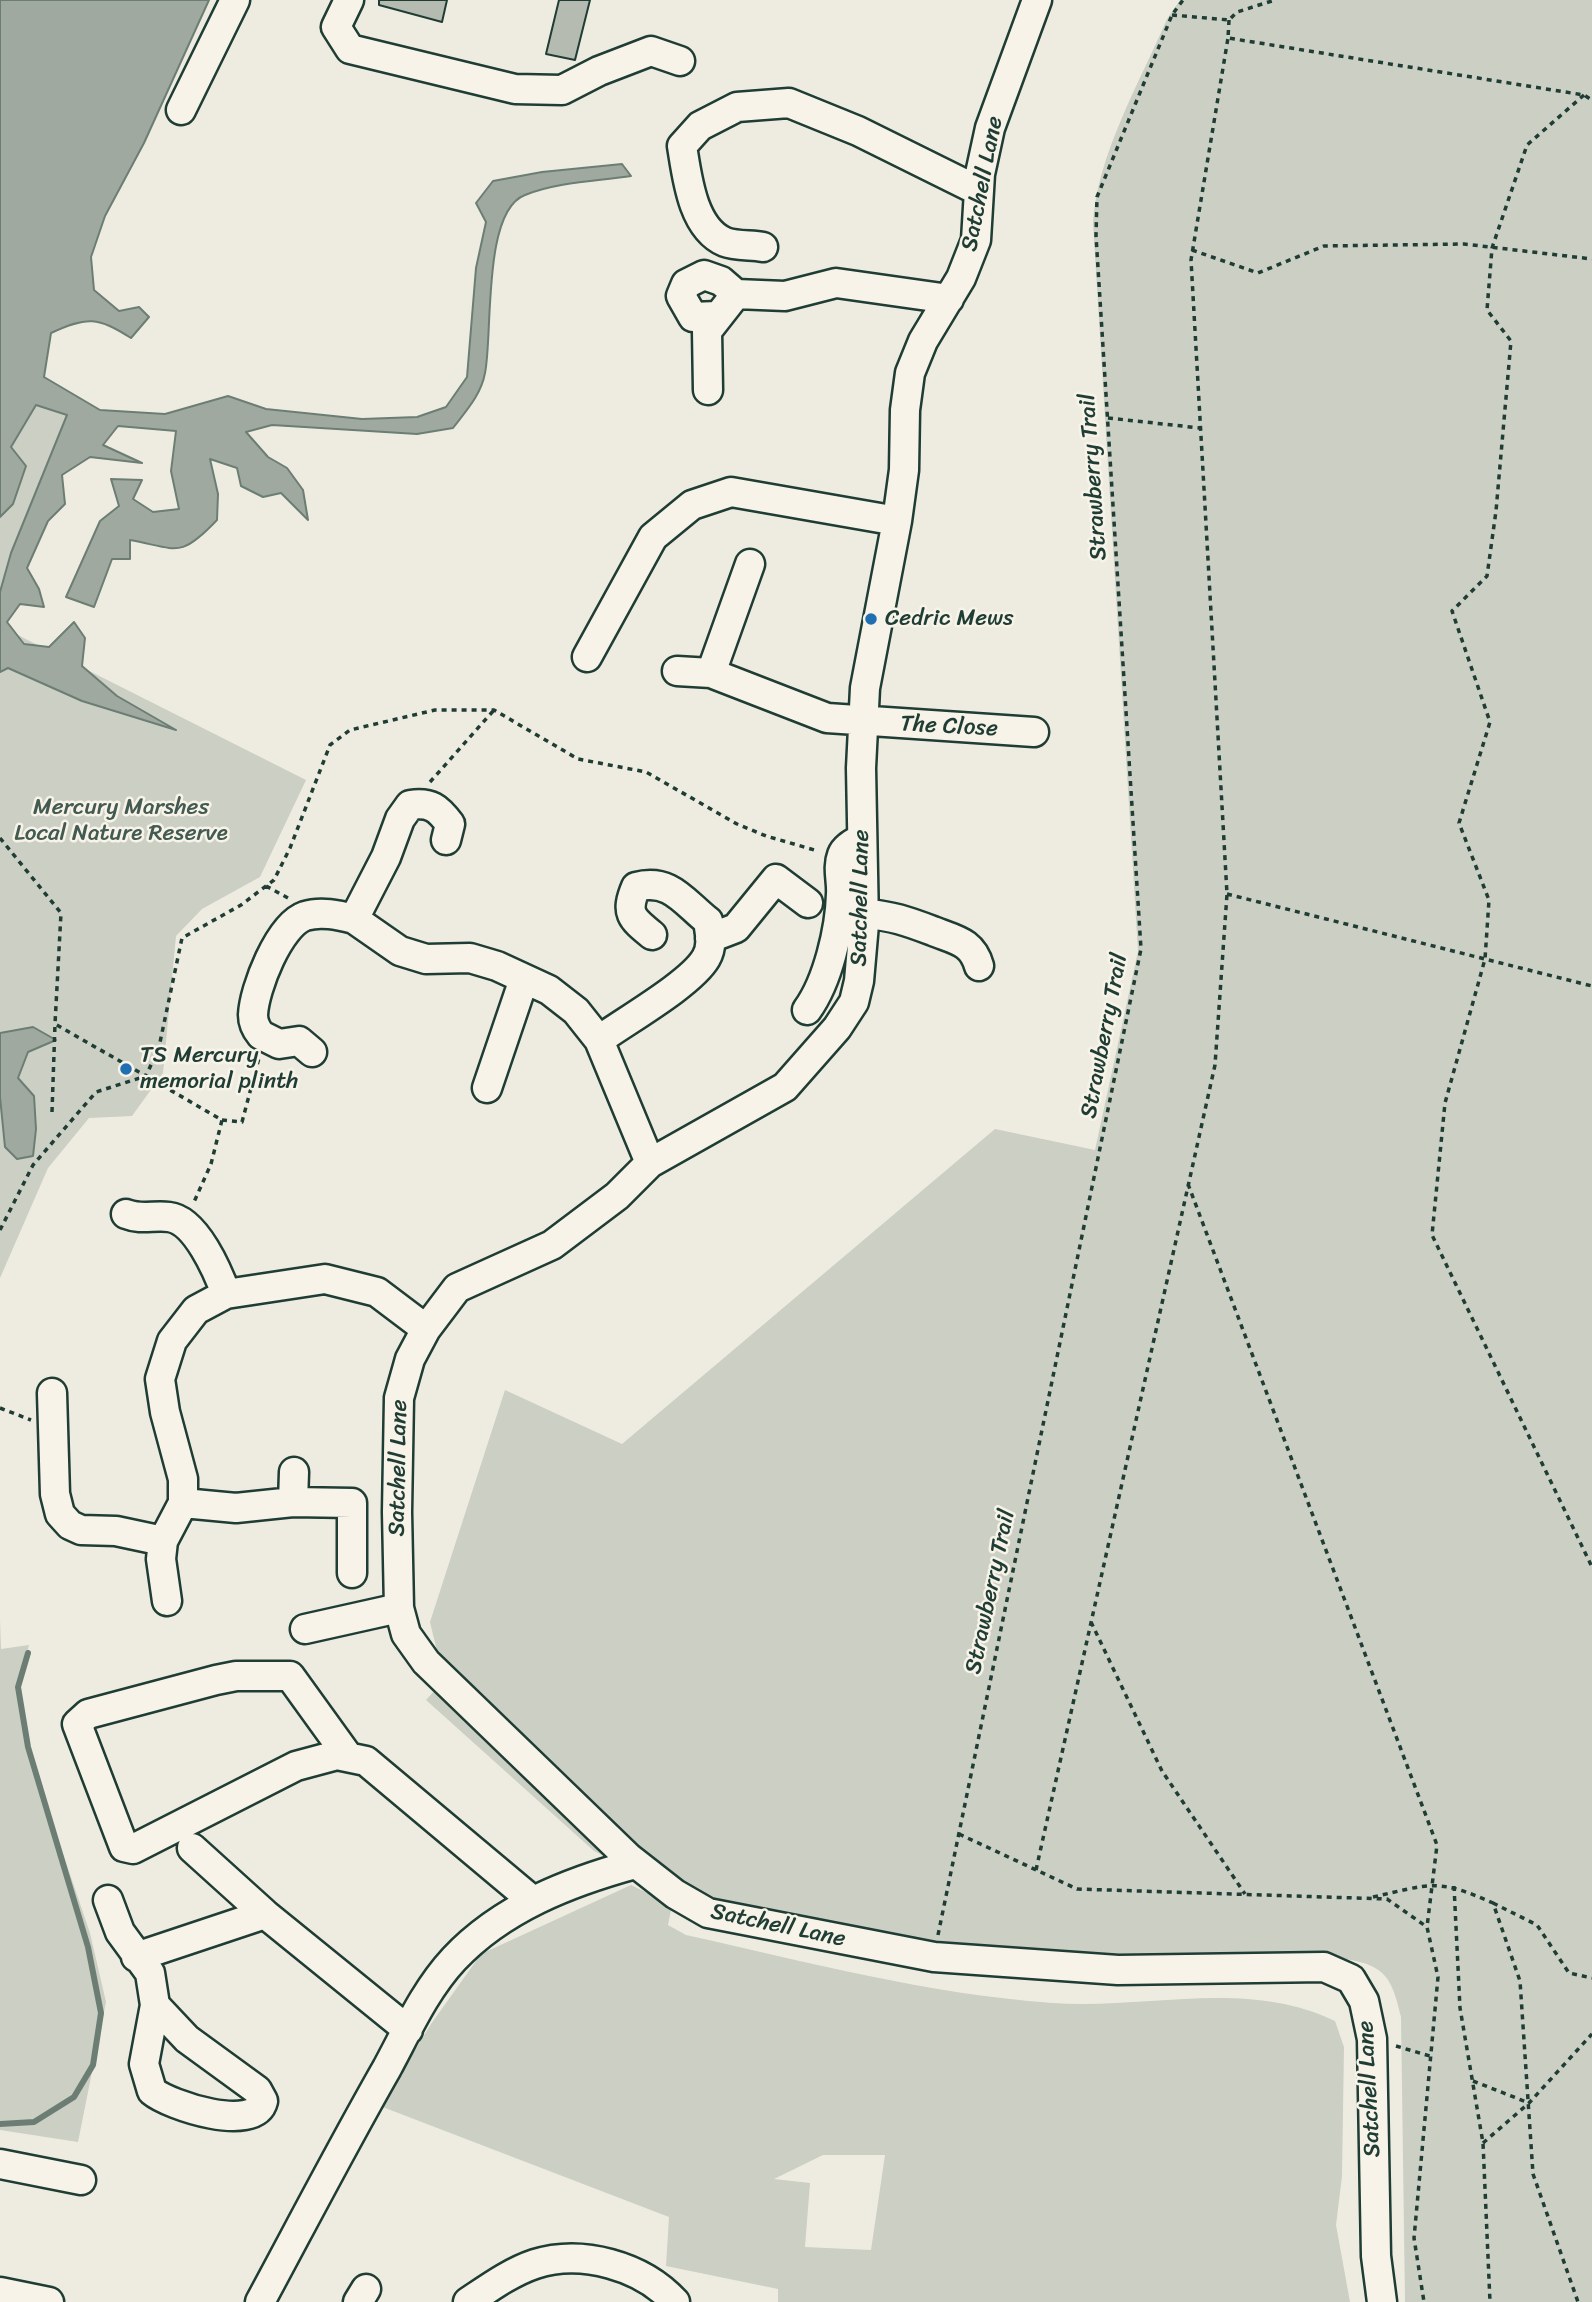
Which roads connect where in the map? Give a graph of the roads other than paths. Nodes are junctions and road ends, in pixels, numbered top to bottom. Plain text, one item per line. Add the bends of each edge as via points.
1 (235, 0) edge
2 (349, 0) edge
3 (1037, 0) edge
4 (680, 61) dead end
5 (181, 110) dead end
6 (979, 191) junction
7 (763, 247) dead end
8 (736, 294) junction
9 (949, 299) junction
10 (717, 316) junction
11 (708, 390) dead end
12 (897, 521) junction
13 (750, 564) dead end
14 (587, 657) dead end
15 (677, 670) dead end
16 (710, 673) junction
17 (863, 723) junction
18 (1034, 732) dead end
19 (456, 830) dead end
20 (862, 838) junction
21 (808, 903) dead end
22 (863, 913) junction
23 (354, 919) junction
24 (652, 935) dead end
25 (710, 938) junction
26 (979, 966) dead end
27 (524, 979) junction
28 (807, 1010) dead end
29 (304, 1039) dead end
30 (598, 1040) junction
31 (487, 1088) dead end
32 (650, 1163) junction
33 (134, 1224) dead end
34 (226, 1294) junction
35 (426, 1329) junction
36 (52, 1394) dead end
37 (294, 1472) dead end
38 (293, 1502) junction
39 (183, 1503) junction
40 (163, 1541) junction
41 (352, 1573) dead end
42 (167, 1601) dead end
43 (399, 1608) junction
44 (305, 1629) dead end
45 (347, 1755) junction
46 (192, 1848) dead end
47 (635, 1864) junction
48 (108, 1900) dead end
49 (533, 1901) junction
50 (265, 1914) junction
51 (136, 1958) junction
52 (155, 2005) junction
53 (408, 2030) junction
54 (0, 2164) edge
55 (81, 2180) dead end
56 (0, 2292) edge
57 (49, 2302) edge
58 (260, 2302) edge
59 (468, 2302) edge
60 (675, 2302) edge
61 (1382, 2302) edge

1 - 5 street
2 - 4 street via 336,27 350,49 515,89 562,90 651,51
3 - 6 street, Satchell Lane via 990,128
6 - 7 street via 858,131 789,103 737,107 699,126 682,146 690,190 705,225 724,242
6 - 9 street, Satchell Lane via 975,240
8 - 9 street via 785,296 836,283
8 - 10 street
8 - 10 street via 721,281 704,275 686,284 681,296 693,317
9 - 12 street, Satchell Lane via 917,352 910,373
10 - 11 street via 707,331
12 - 14 street via 731,492 692,505 653,537
12 - 17 street, Satchell Lane via 865,688
13 - 16 street
15 - 16 street, The Close
16 - 17 street, The Close via 827,718
17 - 18 street, The Close
17 - 20 street, Satchell Lane
19 - 23 street via 439,808 425,803 410,805
20 - 22 street, Satchell Lane
20 - 28 street via 845,849 840,859 842,895 830,959
21 - 25 street via 776,879 736,928
22 - 26 street via 916,922 959,939 976,955
22 - 32 street, Satchell Lane via 857,993 837,1028 785,1087
23 - 27 street via 400,951 426,959 470,958
23 - 29 street via 331,913 304,916 283,934 272,956 254,1009 254,1024 264,1039 279,1044
24 - 25 street via 633,920 629,903 636,887 653,882 669,888 708,921
25 - 30 street via 705,959 676,987
27 - 30 street via 549,990 576,1011
27 - 31 street
30 - 32 street
32 - 35 street, Satchell Lane via 617,1196 552,1245 457,1288
33 - 34 street via 171,1217 183,1222 218,1272
34 - 35 street via 325,1279 377,1292
34 - 39 street via 196,1310 172,1341 160,1379 183,1479
35 - 43 street, Satchell Lane via 410,1359 397,1407
36 - 40 street via 42,1425 65,1521 81,1530 117,1531
37 - 38 street
38 - 39 street via 236,1508
38 - 41 street via 352,1503
39 - 40 street
40 - 42 street
43 - 44 street
43 - 47 street, Satchell Lane via 406,1634 426,1662
45 - 45 street via 296,1766 133,1849 124,1847 77,1724 88,1714 216,1679 290,1676
45 - 49 street via 366,1761 394,1782
46 - 50 street
47 - 49 street via 582,1879
47 - 61 street, Satchell Lane via 688,1903 720,1917 934,1956 1118,1970 1324,1967 1351,1979 1364,2001 1372,2039 1376,2256
48 - 51 street
49 - 53 street via 487,1930 454,1959
50 - 51 street
50 - 53 street
51 - 52 street via 149,1973
52 - 52 street via 187,2039 257,2090 262,2101 256,2113 245,2117 183,2107 152,2091 144,2064
53 - 58 street
54 - 55 street
56 - 57 street
59 - 60 street via 520,2270 571,2258 607,2263 650,2279

